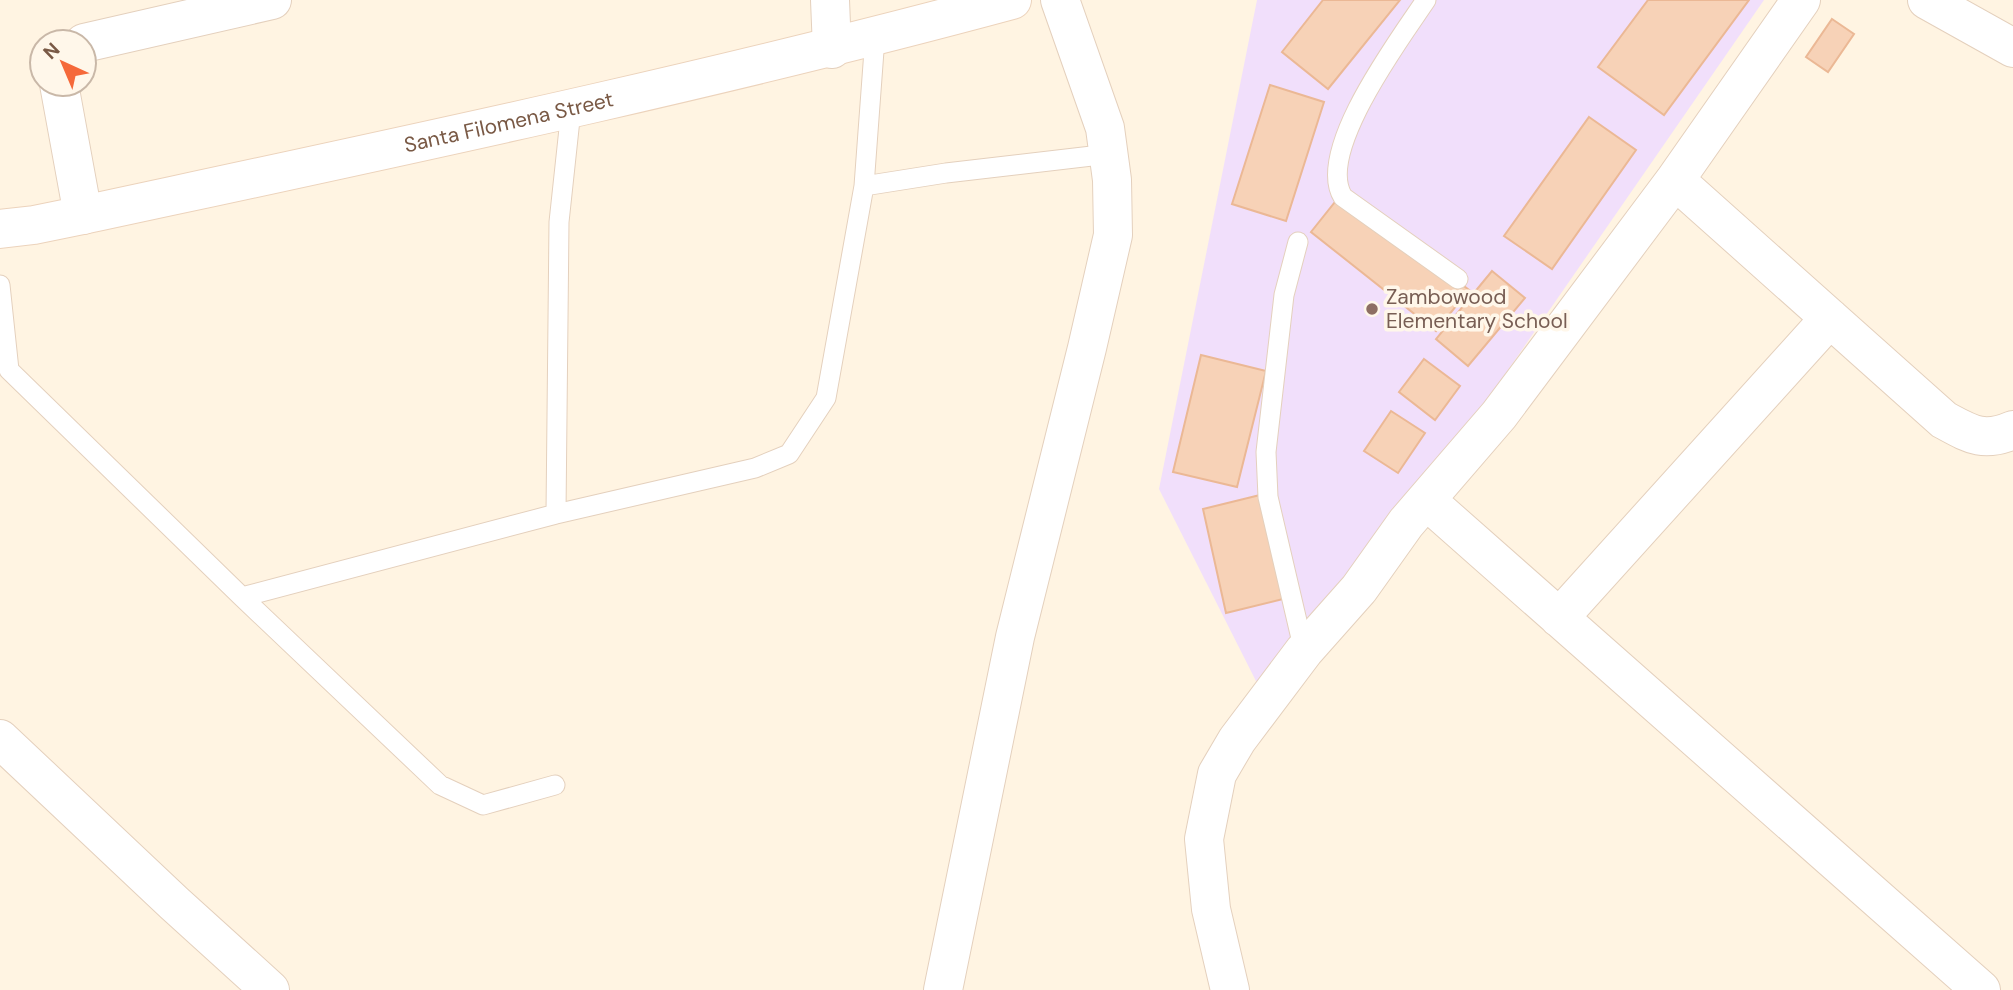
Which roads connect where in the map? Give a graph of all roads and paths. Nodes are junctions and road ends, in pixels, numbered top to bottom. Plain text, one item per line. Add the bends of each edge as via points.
1 (272, 0) edge
2 (830, 0) edge
3 (1012, 0) edge
4 (1060, 0) edge
5 (1426, 0) edge
6 (1801, 0) edge
7 (1927, 0) edge
8 (875, 37) junction
9 (98, 40) edge
10 (2013, 48) edge
11 (832, 49) junction
12 (62, 98) edge
13 (571, 110) junction
14 (1109, 155) junction
15 (1675, 180) junction
16 (864, 186) junction
17 (83, 215) junction
18 (0, 229) edge
19 (1298, 242) dead end
20 (1458, 279) dead end
21 (0, 285) edge
22 (1830, 318) junction
23 (4, 370) edge
24 (2013, 430) edge
25 (1426, 500) junction
26 (556, 514) junction
27 (242, 597) junction
28 (1559, 618) junction
29 (1304, 651) junction
30 (0, 739) edge
31 (555, 785) dead end
32 (270, 990) edge
33 (943, 990) edge
34 (1230, 990) edge
35 (1981, 990) edge

1 - 9 street
2 - 11 street
3 - 8 street, Santa Filomena Street
4 - 14 street via 1105,128
5 - 20 lane via 1352,117 1337,187 1343,197
6 - 15 street
7 - 10 street
8 - 11 street, Santa Filomena Street
8 - 16 lane
11 - 13 street, Santa Filomena Street
12 - 17 street
13 - 17 street, Santa Filomena Street
13 - 26 lane via 559,222
14 - 16 lane
14 - 33 street via 1113,235 1015,637
15 - 22 street
15 - 25 street via 1499,415
16 - 26 lane via 826,398 789,454 755,468
17 - 18 street, Santa Filomena Street
19 - 29 lane via 1284,295 1266,452 1271,510
21 - 23 lane
22 - 24 street via 1944,420 1974,436
22 - 28 street
23 - 27 lane
25 - 28 street
25 - 29 street via 1359,589
26 - 27 lane
27 - 31 lane via 440,785 483,805
28 - 35 street
29 - 34 street via 1217,774 1205,838 1212,909
30 - 32 street

